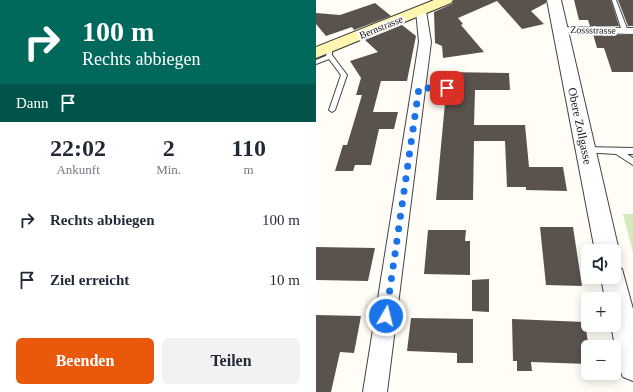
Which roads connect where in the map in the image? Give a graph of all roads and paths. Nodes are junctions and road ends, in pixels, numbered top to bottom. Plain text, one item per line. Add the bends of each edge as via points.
1 (446, 0) edge
2 (554, 0) edge
3 (614, 0) edge
4 (421, 11) junction
5 (560, 30) junction
6 (629, 31) edge
7 (325, 52) edge
8 (316, 62) edge
9 (419, 88) junction
10 (462, 89) dead end
11 (332, 110) dead end
12 (585, 150) junction
13 (617, 151) junction
14 (633, 151) edge
15 (633, 162) edge
16 (605, 244) edge
17 (615, 284) edge
18 (633, 367) edge
19 (375, 392) edge

1 - 4 main road, Bernstrasse
2 - 5 street, Obere Zollgasse
3 - 6 lane, Zossstrasse
4 - 7 main road, Bernstrasse
4 - 9 street via 425,42
5 - 6 street, Zossstrasse
5 - 12 street, Obere Zollgasse
7 - 8 lane
7 - 11 lane via 344,75
9 - 10 lane
9 - 19 street
12 - 13 lane
12 - 16 street, Obere Zollgasse
13 - 14 lane
13 - 15 lane
17 - 18 street

